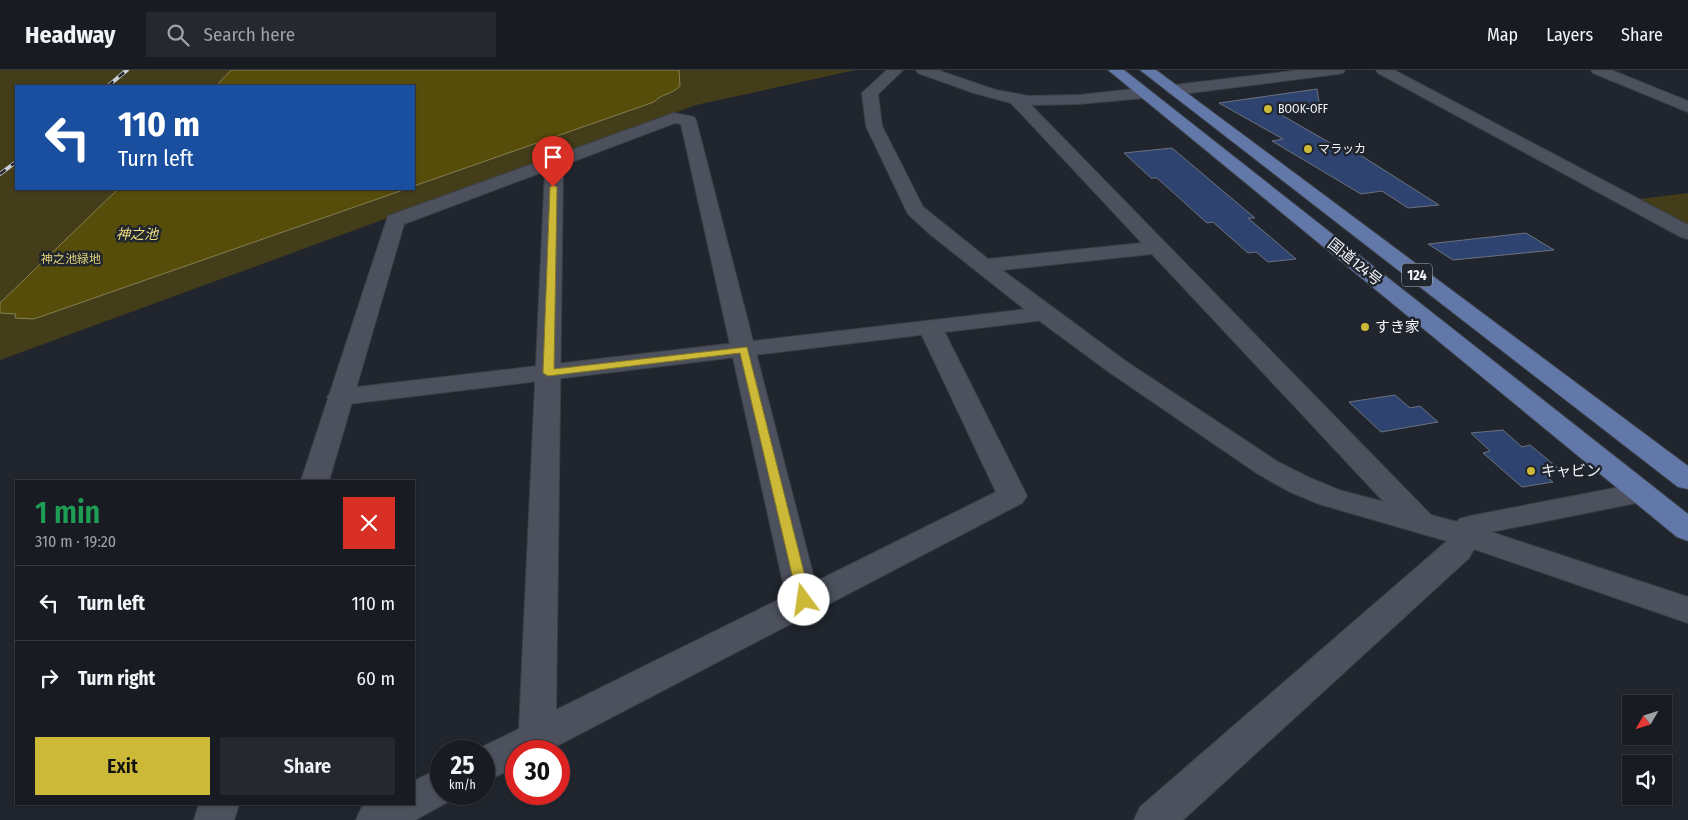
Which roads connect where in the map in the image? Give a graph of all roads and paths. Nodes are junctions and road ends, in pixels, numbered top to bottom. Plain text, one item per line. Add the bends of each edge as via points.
1 (896, 70) edge
2 (923, 70) edge
3 (1115, 70) edge
4 (1147, 70) edge
5 (1337, 70) edge
6 (1384, 70) edge
7 (1598, 70) edge
8 (1174, 90) junction
9 (1144, 93) junction
10 (1016, 99) junction
11 (1688, 107) edge
12 (549, 163) junction
13 (1688, 233) edge
14 (1159, 248) junction
15 (983, 266) junction
16 (1045, 314) junction
17 (931, 329) junction
18 (744, 350) junction
19 (548, 373) junction
20 (340, 397) junction
21 (315, 480) edge
22 (1688, 480) edge
23 (1641, 493) junction
24 (1421, 524) junction
25 (1688, 530) edge
26 (1465, 535) junction
27 (804, 600) junction
28 (1688, 610) edge
29 (537, 737) junction
30 (495, 759) edge
31 (430, 792) edge
32 (415, 799) edge
33 (219, 805) edge
34 (405, 805) edge
35 (214, 820) edge
36 (376, 820) edge
37 (1154, 820) edge

1 - 15 street via 870,93 874,126 915,210
2 - 10 street
3 - 9 highway, 国道124号 / 124
4 - 8 highway, 国道124号 / 124
5 - 8 street
6 - 13 street
7 - 11 street
8 - 22 highway, 国道124号 / 124
9 - 10 street
9 - 23 highway, 国道124号 / 124
10 - 14 street
12 - 18 street via 674,118 688,120
12 - 19 street via 554,169
12 - 20 street via 395,220
14 - 15 street
14 - 24 street
15 - 16 street
16 - 17 street
16 - 24 street via 1268,468 1328,497
17 - 18 street
17 - 27 street via 1012,496
18 - 19 street
18 - 27 street
19 - 20 street
19 - 29 street
20 - 21 street
23 - 25 highway, 国道124号 / 124
23 - 26 street via 1470,526
24 - 26 street
26 - 28 street
26 - 37 street via 1458,550
27 - 29 street
29 - 30 street
31 - 32 street
33 - 35 street
34 - 36 street

